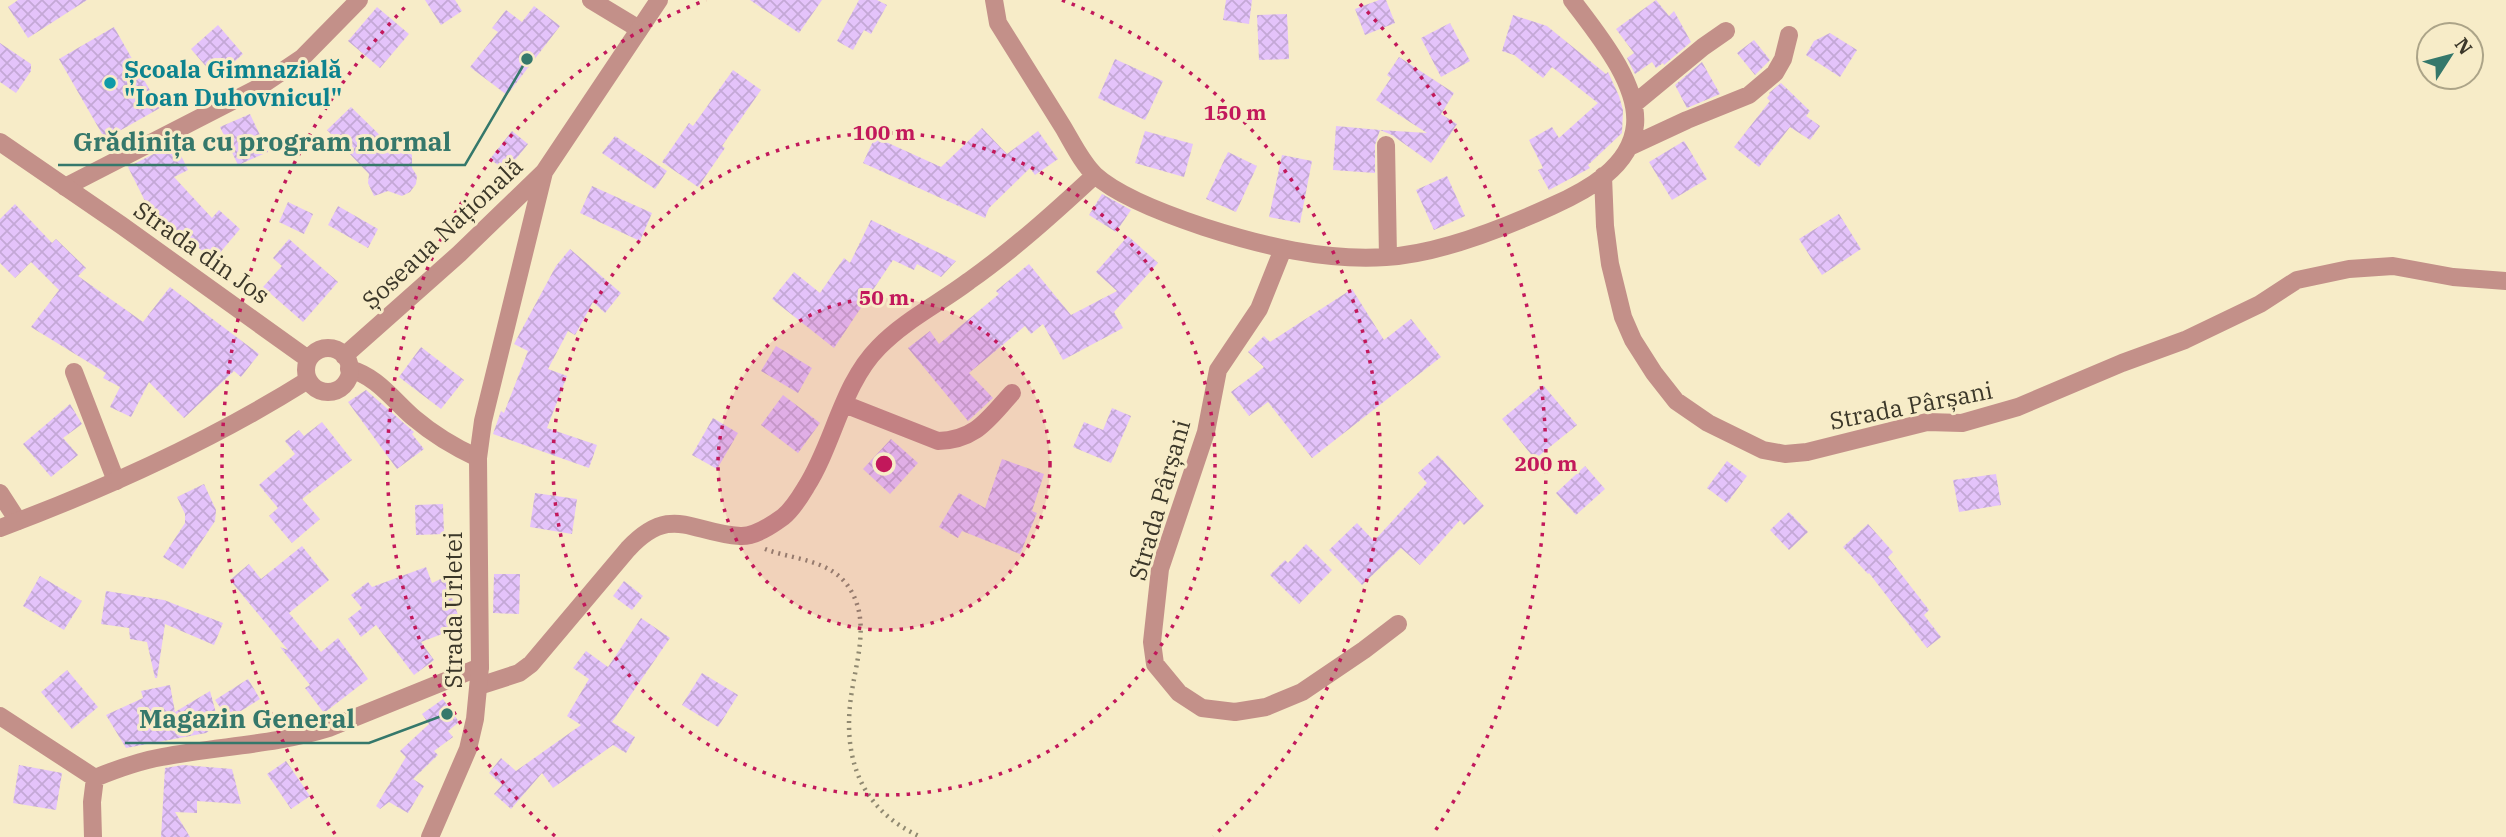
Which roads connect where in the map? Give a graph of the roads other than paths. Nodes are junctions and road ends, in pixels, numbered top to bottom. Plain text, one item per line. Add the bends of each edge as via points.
1 (359, 0) edge
2 (591, 0) edge
3 (659, 0) edge
4 (994, 0) edge
5 (1572, 0) edge
6 (639, 29) junction
7 (1726, 31) dead end
8 (1789, 35) dead end
9 (1634, 104) junction
10 (0, 142) edge
11 (1386, 145) dead end
12 (1631, 146) junction
13 (544, 172) junction
14 (1095, 175) junction
15 (1603, 176) junction
16 (65, 187) junction
17 (1283, 249) junction
18 (1388, 257) junction
19 (2506, 281) edge
20 (308, 359) junction
21 (347, 363) junction
22 (74, 372) dead end
23 (308, 380) junction
24 (1012, 393) dead end
25 (844, 404) junction
26 (478, 458) junction
27 (116, 481) junction
28 (0, 493) edge
29 (18, 521) junction
30 (0, 528) edge
31 (1398, 624) dead end
32 (480, 667) junction
33 (479, 686) junction
34 (0, 716) edge
35 (95, 778) junction
36 (93, 837) edge
37 (430, 837) edge

1 - 16 street via 302,58 257,89
2 - 6 street
3 - 6 street, Șoseaua Națională
4 - 14 street via 998,23
5 - 9 street via 1620,70
6 - 13 street, Șoseaua Națională
7 - 9 street
8 - 12 street via 1775,73 1749,95
9 - 12 street
10 - 16 street, Strada din Jos
11 - 18 street
12 - 15 street
13 - 21 street, Șoseaua Națională
13 - 26 street, Strada Urletei
14 - 17 street via 1176,218
14 - 25 street via 1013,250 899,328 865,363
15 - 18 street via 1516,223 1451,245
15 - 19 street, Strada Pârșani via 1610,264 1623,317 1654,373 1676,401 1707,423 1763,450 1785,454 1927,422 1962,423 2018,408 2185,340 2260,304 2297,280 2393,266
16 - 20 street, Strada din Jos
17 - 18 street
17 - 31 street, Strada Pârșani via 1258,309 1218,370 1206,432 1160,569 1152,642 1155,664 1179,693 1202,708 1235,712 1266,707 1303,692
20 - 21 street via 325,348
20 - 23 street
21 - 23 street, Șoseaua Națională via 345,383 333,392 318,390
21 - 26 street via 436,435
22 - 27 street
23 - 27 street via 243,419
24 - 25 street via 982,426 954,440 938,441
25 - 33 street via 812,478 786,515 742,536 679,523 659,525 641,535 531,664 519,673
26 - 32 street, Strada Urletei
27 - 29 street
28 - 29 street
29 - 30 street
32 - 33 street, Strada Urletei
32 - 35 street via 303,736 161,757
33 - 37 street, Strada Urletei via 467,749
34 - 35 street
35 - 36 street

